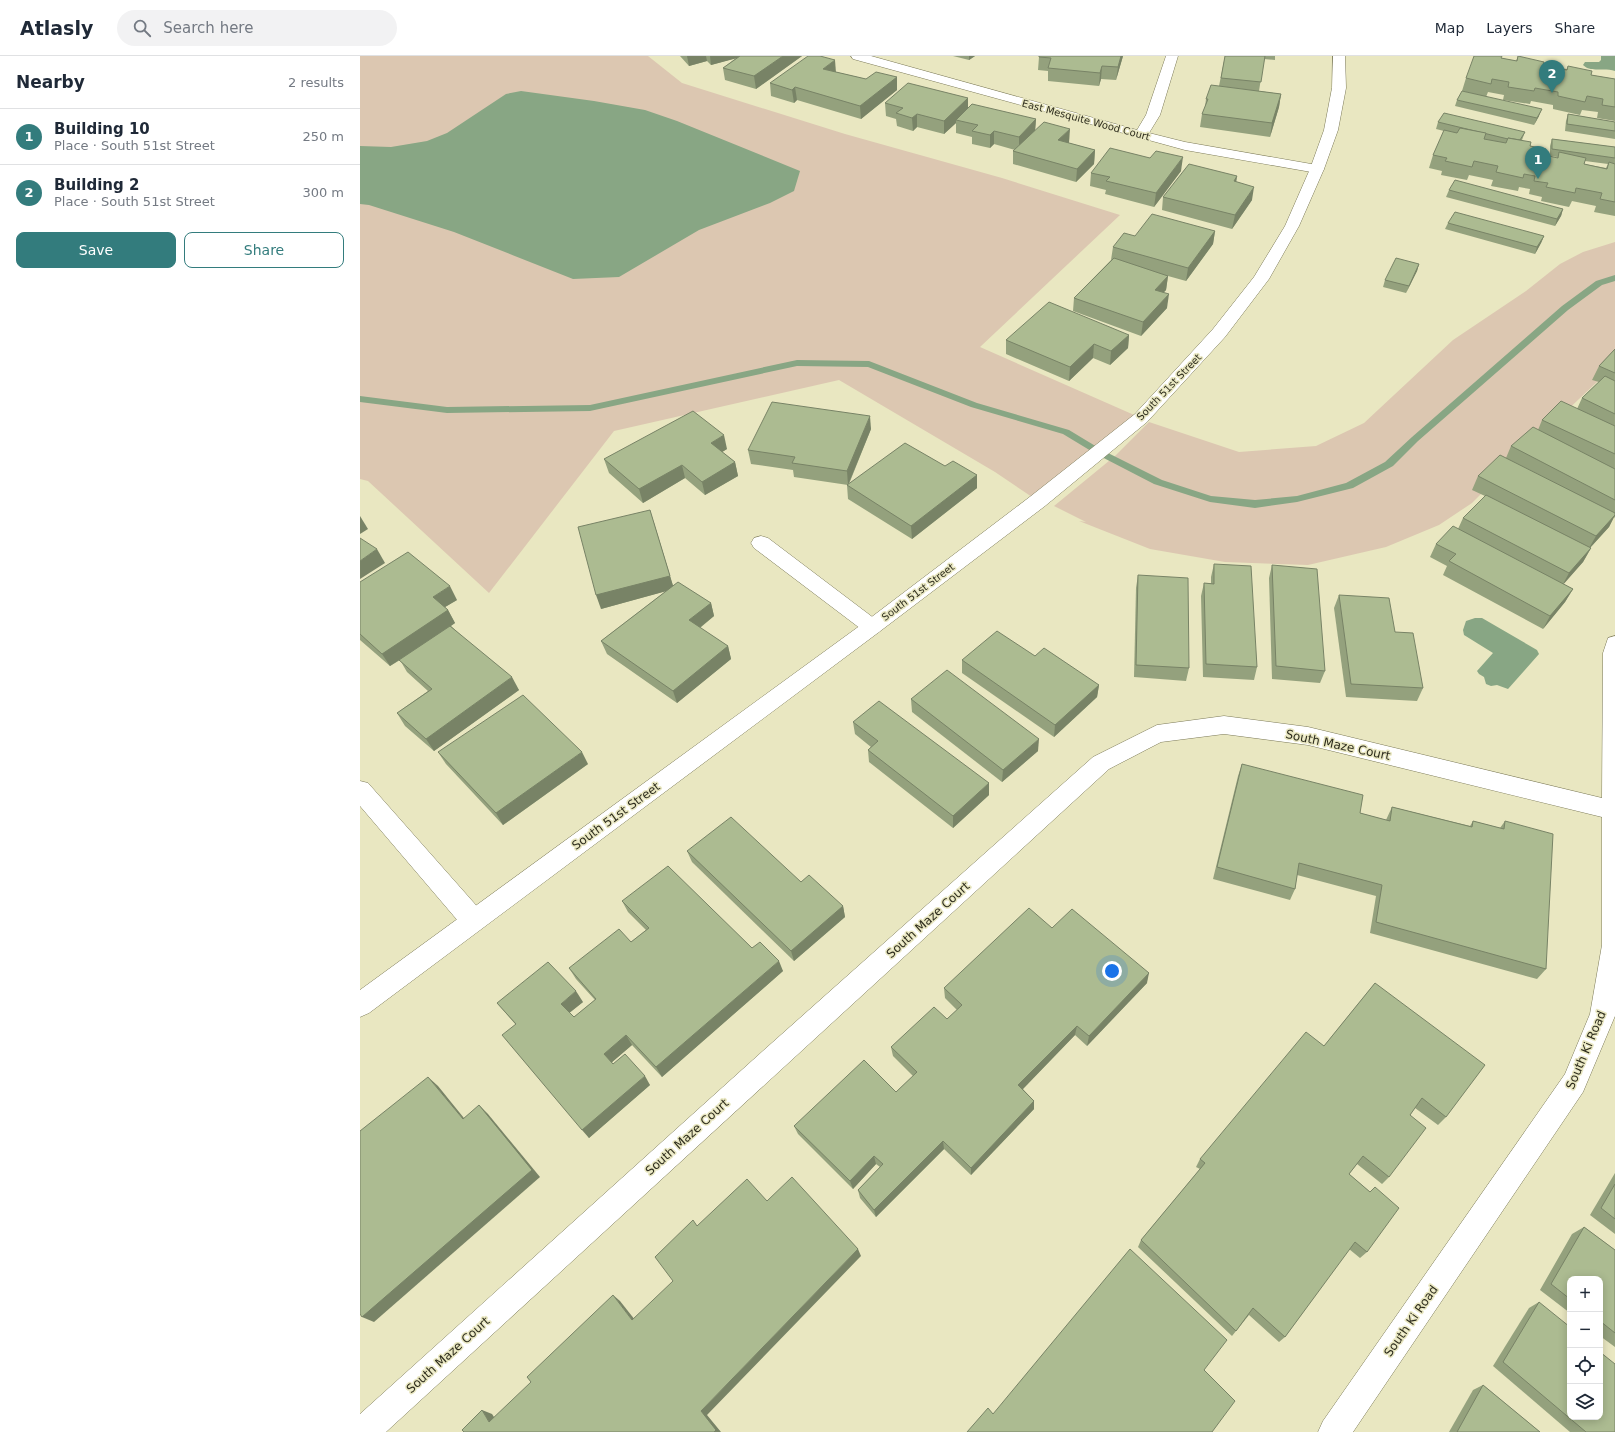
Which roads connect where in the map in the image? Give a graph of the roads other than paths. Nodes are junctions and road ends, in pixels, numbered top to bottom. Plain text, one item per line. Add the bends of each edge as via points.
1 (857, 56) edge
2 (1172, 56) edge
3 (1339, 56) edge
4 (1141, 135) junction
5 (1318, 169) junction
6 (761, 543) dead end
7 (872, 627) junction
8 (1615, 644) edge
9 (360, 790) edge
10 (1612, 810) junction
11 (473, 920) junction
12 (360, 1005) edge
13 (363, 1432) edge
14 (1334, 1432) edge

1 - 4 street, East Mesquite Wood Court
2 - 4 street via 1153,115
3 - 5 street, South 51st Street via 1339,88 1331,130
4 - 5 street, East Mesquite Wood Court via 1185,146
5 - 7 street, South 51st Street via 1292,226 1261,279 1219,333 1141,418 1038,501
6 - 7 street, South 51st Street
7 - 11 street, South 51st Street
8 - 10 street, South Ki Road
9 - 11 street
10 - 13 street, South Maze Court via 1308,736 1224,725 1157,734 1102,763
10 - 14 street, South Ki Road via 1614,945 1603,1014 1574,1083
11 - 12 street, South 51st Street

